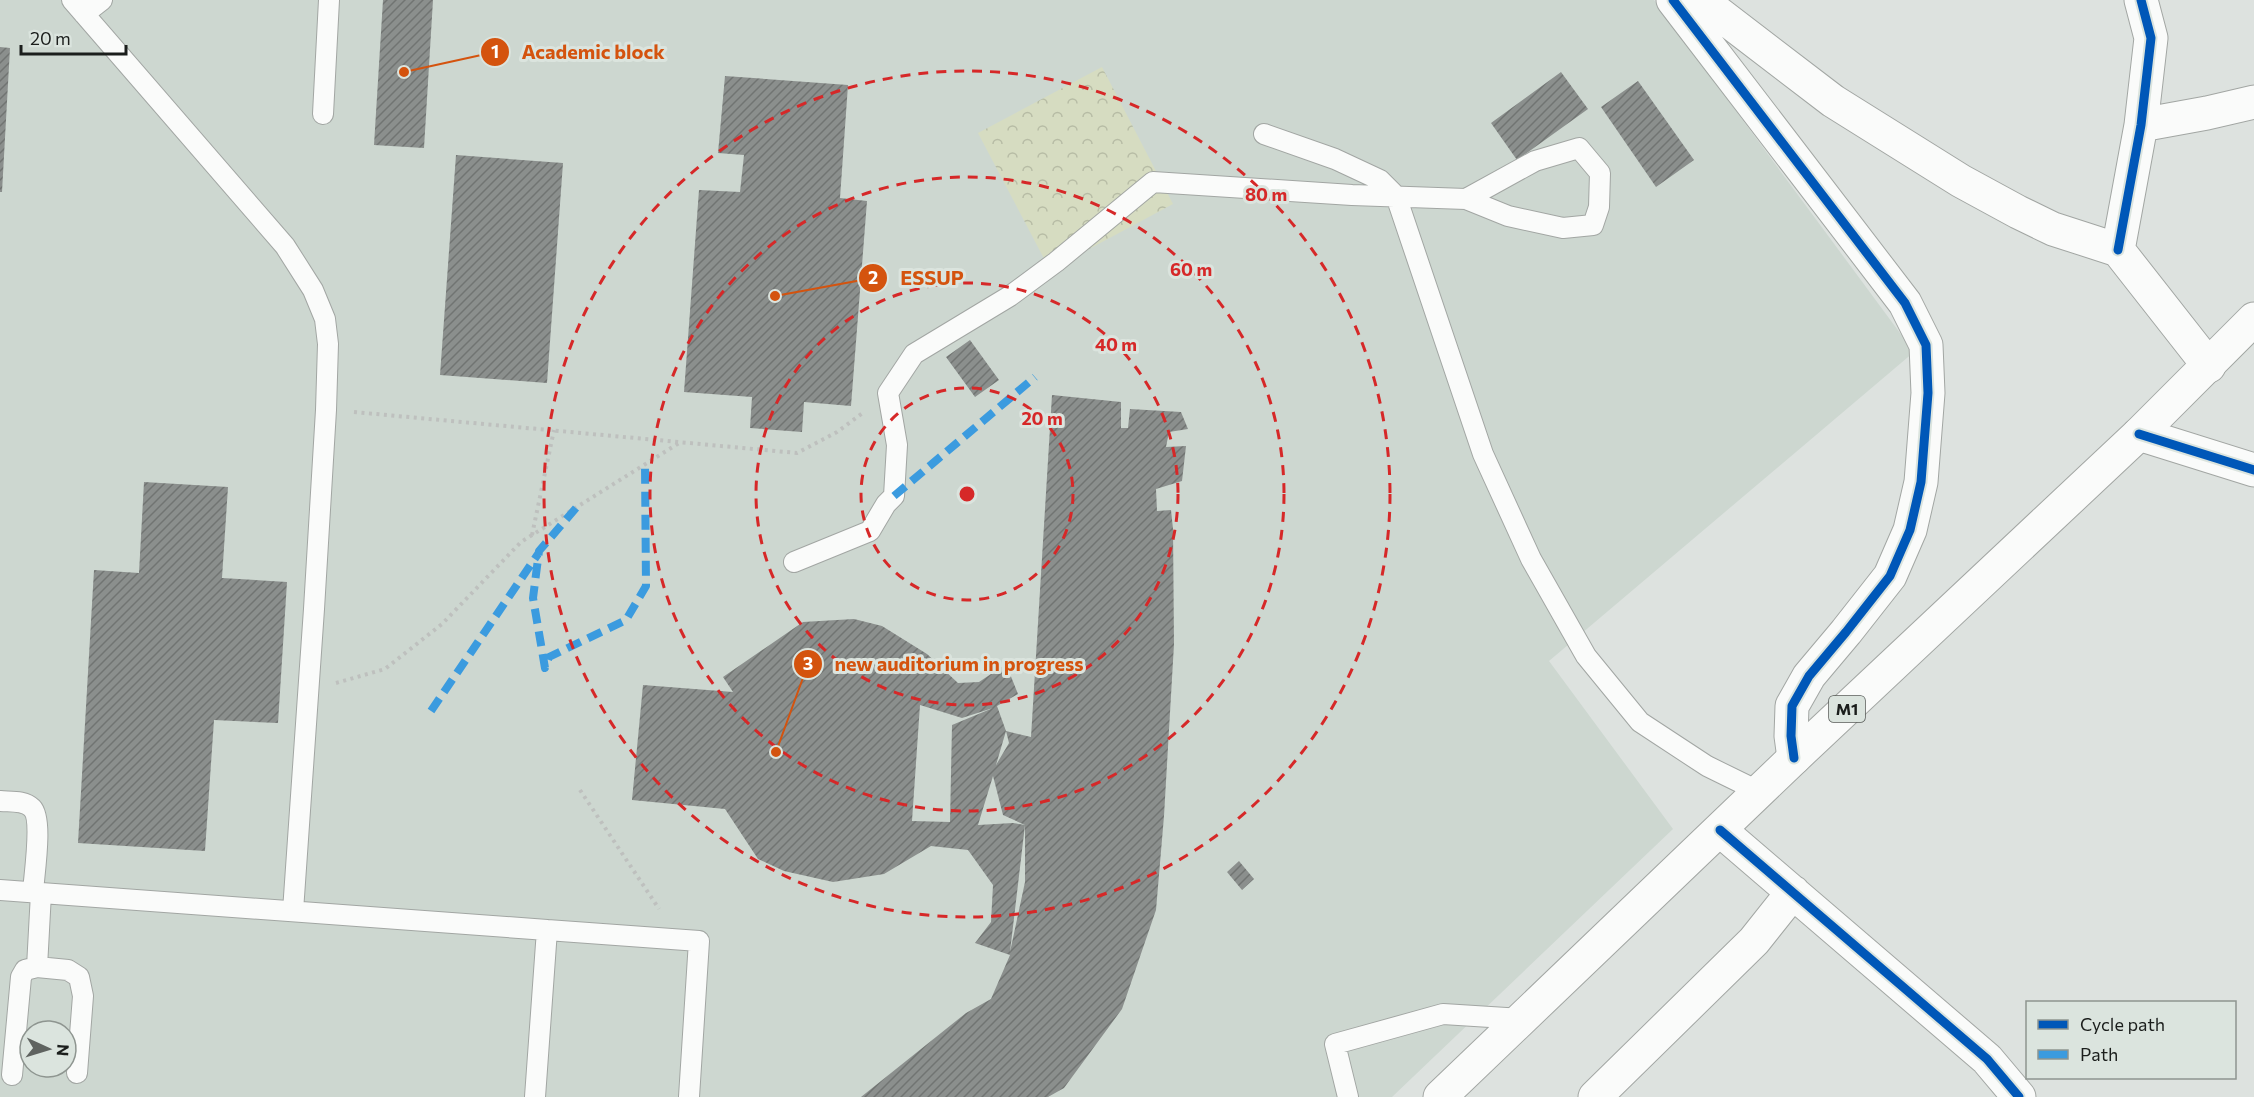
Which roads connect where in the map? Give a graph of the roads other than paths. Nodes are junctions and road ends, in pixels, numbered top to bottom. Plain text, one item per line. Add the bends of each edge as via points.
1 (102, 0) edge
2 (329, 0) edge
3 (1673, 0) edge
4 (1701, 0) edge
5 (2141, 0) edge
6 (78, 7) edge
7 (2254, 102) edge
8 (322, 114) dead end
9 (2140, 125) junction
10 (1264, 134) dead end
11 (1396, 196) junction
12 (1466, 199) junction
13 (2118, 250) junction
14 (2254, 320) edge
15 (2209, 366) junction
16 (2139, 434) junction
17 (2254, 470) edge
18 (794, 562) dead end
19 (1794, 758) junction
20 (1760, 792) junction
21 (0, 801) edge
22 (1720, 830) junction
23 (0, 890) edge
24 (37, 892) junction
25 (1793, 892) junction
26 (293, 911) junction
27 (548, 930) junction
28 (37, 968) junction
29 (1522, 1019) junction
30 (78, 1060) edge
31 (12, 1075) dead end
32 (535, 1097) edge
33 (689, 1097) edge
34 (1348, 1097) edge
35 (1440, 1097) edge
36 (1594, 1097) edge
37 (2019, 1097) edge

1 - 6 lane
2 - 8 lane
3 - 19 main road via 1905,303 1926,345 1928,393 1922,482 1910,530 1890,576 1809,675 1792,706
4 - 13 main road via 1833,101 1961,181 2054,229
5 - 9 main road via 2151,38
6 - 26 lane via 285,246 313,290 325,319 327,410
7 - 9 main road
9 - 13 main road
10 - 11 lane via 1380,180
11 - 12 lane
11 - 18 lane via 1153,182 1010,296 914,354 888,393 897,445 894,496 870,531
11 - 20 lane via 1482,454 1531,560 1586,656 1640,722 1707,766
12 - 12 lane via 1535,161 1579,148 1600,173 1599,207 1593,225 1563,228 1508,216
13 - 15 main road
14 - 15 main road, M1
15 - 16 main road, M1
16 - 17 main road
16 - 19 main road, M1
19 - 20 main road, M1
20 - 22 main road, M1
21 - 24 lane via 25,803 34,809
22 - 25 main road
22 - 29 main road, M1
23 - 24 lane
24 - 26 lane
24 - 28 lane
25 - 36 main road via 1754,941
25 - 37 main road via 1987,1059
26 - 27 lane
27 - 32 lane
27 - 33 lane via 699,941
28 - 30 lane via 68,970 79,977 83,996
28 - 31 lane via 25,970 21,977
29 - 34 lane via 1443,1014 1335,1044
29 - 35 main road, M1

